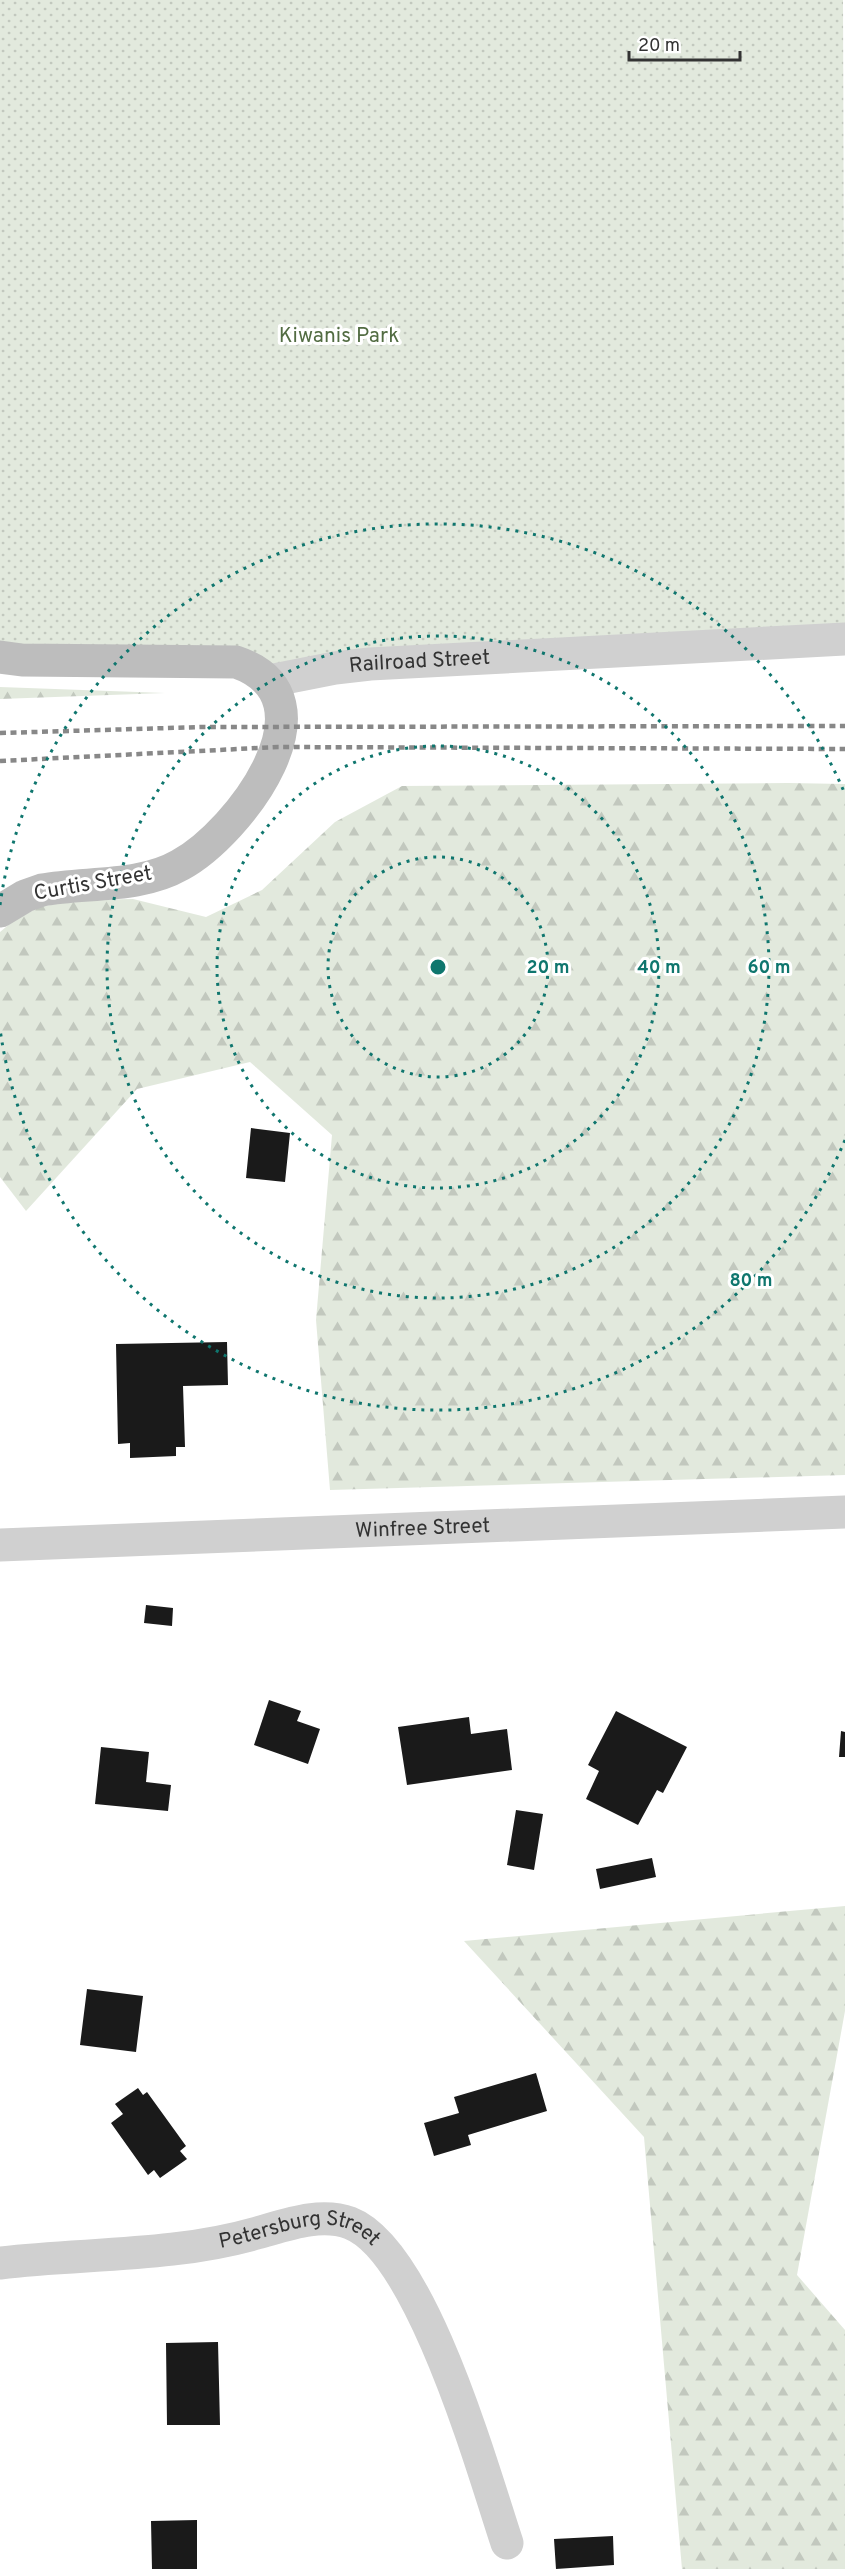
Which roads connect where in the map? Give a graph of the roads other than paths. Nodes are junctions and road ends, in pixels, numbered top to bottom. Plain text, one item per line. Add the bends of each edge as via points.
1 (845, 639) edge
2 (0, 657) edge
3 (269, 681) junction
4 (0, 911) edge
5 (845, 1512) edge
6 (0, 1545) edge
7 (0, 2264) edge
8 (507, 2544) dead end

1 - 3 street, Railroad Street via 370,664
2 - 3 street via 223,660 247,666
3 - 4 street, Curtis Street via 279,704 278,747 244,807 219,838 179,866 155,876 42,890
5 - 6 street, Winfree Street
7 - 8 street, Petersburg Street via 54,2257 153,2253 228,2241 324,2218 350,2223 378,2241 403,2273 426,2316 464,2414

